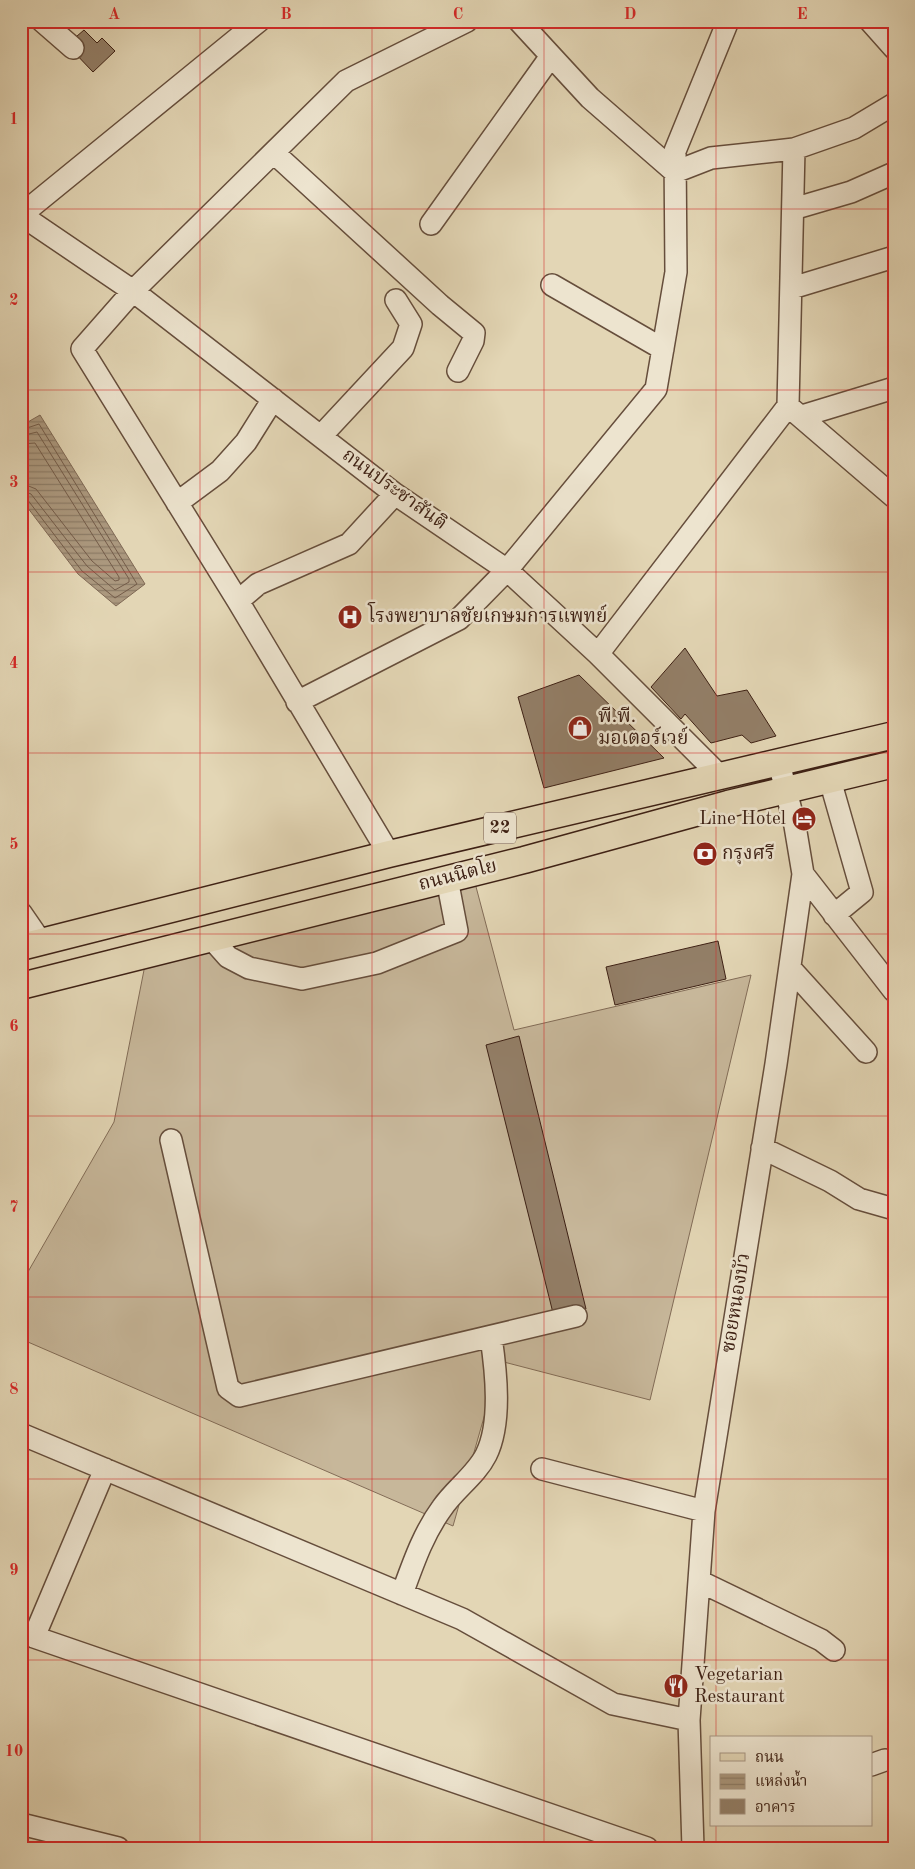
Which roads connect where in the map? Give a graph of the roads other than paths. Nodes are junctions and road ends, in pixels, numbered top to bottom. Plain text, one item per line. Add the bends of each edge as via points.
1 (42, 21) edge
2 (259, 21) edge
3 (468, 21) edge
4 (519, 21) edge
5 (728, 21) edge
6 (870, 21) edge
7 (73, 48) dead end
8 (894, 48) edge
9 (551, 56) junction
10 (894, 104) edge
11 (794, 148) junction
12 (274, 152) junction
13 (675, 172) junction
14 (894, 173) edge
15 (793, 209) junction
16 (21, 215) edge
17 (431, 224) dead end
18 (894, 257) edge
19 (552, 285) dead end
20 (792, 288) junction
21 (133, 291) junction
22 (396, 300) dead end
23 (663, 349) junction
24 (458, 371) dead end
25 (894, 388) edge
26 (273, 399) junction
27 (795, 411) junction
28 (321, 436) junction
29 (395, 494) junction
30 (894, 497) edge
31 (177, 503) junction
32 (507, 570) junction
33 (238, 601) junction
34 (598, 654) junction
35 (297, 702) junction
36 (894, 735) edge
37 (779, 763) junction
38 (894, 764) edge
39 (720, 777) junction
40 (830, 780) junction
41 (786, 791) junction
42 (728, 804) junction
43 (389, 854) junction
44 (803, 874) junction
45 (447, 879) junction
46 (281, 882) junction
47 (21, 913) edge
48 (834, 915) junction
49 (290, 918) junction
50 (212, 939) junction
51 (31, 945) edge
52 (790, 968) junction
53 (21, 986) edge
54 (894, 991) edge
55 (866, 1052) dead end
56 (171, 1140) dead end
57 (762, 1148) junction
58 (894, 1209) edge
59 (576, 1316) dead end
60 (491, 1337) junction
61 (21, 1434) edge
62 (105, 1469) junction
63 (542, 1469) dead end
64 (704, 1512) junction
65 (699, 1581) junction
66 (402, 1594) junction
67 (834, 1650) dead end
68 (689, 1720) junction
69 (702, 1816) edge
70 (21, 1824) edge
71 (92, 1844) edge
72 (118, 1848) edge
73 (647, 1848) edge
74 (694, 1848) edge

1 - 7 street
2 - 16 street
3 - 12 street via 346,81
4 - 9 street
5 - 13 street via 675,151
6 - 8 street
9 - 13 street via 590,98
9 - 17 street
10 - 11 street via 854,128
11 - 13 street via 711,158
11 - 15 street
12 - 21 street
12 - 24 street via 474,333 474,341
13 - 23 street via 676,272
14 - 15 street via 851,192
15 - 20 street
16 - 21 street, ถนนประชาสันติ
18 - 20 street
19 - 23 street
20 - 27 street
21 - 26 street, ถนนประชาสันติ
21 - 31 street via 82,349
22 - 28 street via 411,324 403,348
23 - 32 street via 656,389
25 - 27 street
26 - 28 street, ถนนประชาสันติ
26 - 31 street via 246,442 220,471
27 - 30 street
27 - 34 street
28 - 29 street, ถนนประชาสันติ
29 - 32 street, ถนนประชาสันติ
29 - 33 street via 349,544 258,584
31 - 33 street
32 - 34 street, ถนนประชาสันติ
32 - 35 street via 459,619
33 - 35 street
34 - 39 street, ถนนประชาสันติ
35 - 43 street
36 - 37 main road, ถนนนิตโย / 22
37 - 39 main road, ถนนนิตโย / 22
37 - 41 street, ซอยหนองบัว
38 - 40 main road, ถนนนิตโย / 22
39 - 42 main road, ถนนประชาสันติ
39 - 43 main road, ถนนนิตโย / 22
40 - 41 main road, ถนนนิตโย / 22
40 - 48 street via 862,892
41 - 42 main road, ถนนนิตโย / 22
41 - 44 street, ซอยหนองบัว
42 - 45 main road, ถนนนิตโย / 22
43 - 46 main road, ถนนนิตโย / 22
44 - 48 street
44 - 52 street, ซอยหนองบัว
45 - 49 main road, ถนนนิตโย / 22
45 - 50 street via 457,932 377,963 302,979 249,968 228,957
46 - 49 main road
46 - 51 main road, ถนนนิตโย / 22
47 - 51 street
48 - 54 street
49 - 50 main road, ถนนนิตโย / 22
50 - 53 main road, ถนนนิตโย / 22
52 - 55 street
52 - 57 street, ซอยหนองบัว
56 - 60 street via 228,1388 232,1392 239,1396 259,1393
57 - 58 street via 859,1199
57 - 64 street, ซอยหนองบัว
59 - 60 street
60 - 66 street via 496,1395 493,1430 486,1454 442,1507 427,1531
61 - 62 street
62 - 66 street
62 - 73 street via 34,1637
63 - 64 street
64 - 65 street, ซอยหนองบัว
65 - 67 street via 821,1640
65 - 68 street, ซอยหนองบัว
66 - 68 street via 462,1620 613,1704
68 - 69 street, ซอยหนองบัว
69 - 74 street, ซอยหนองบัว
70 - 71 street
71 - 72 street

